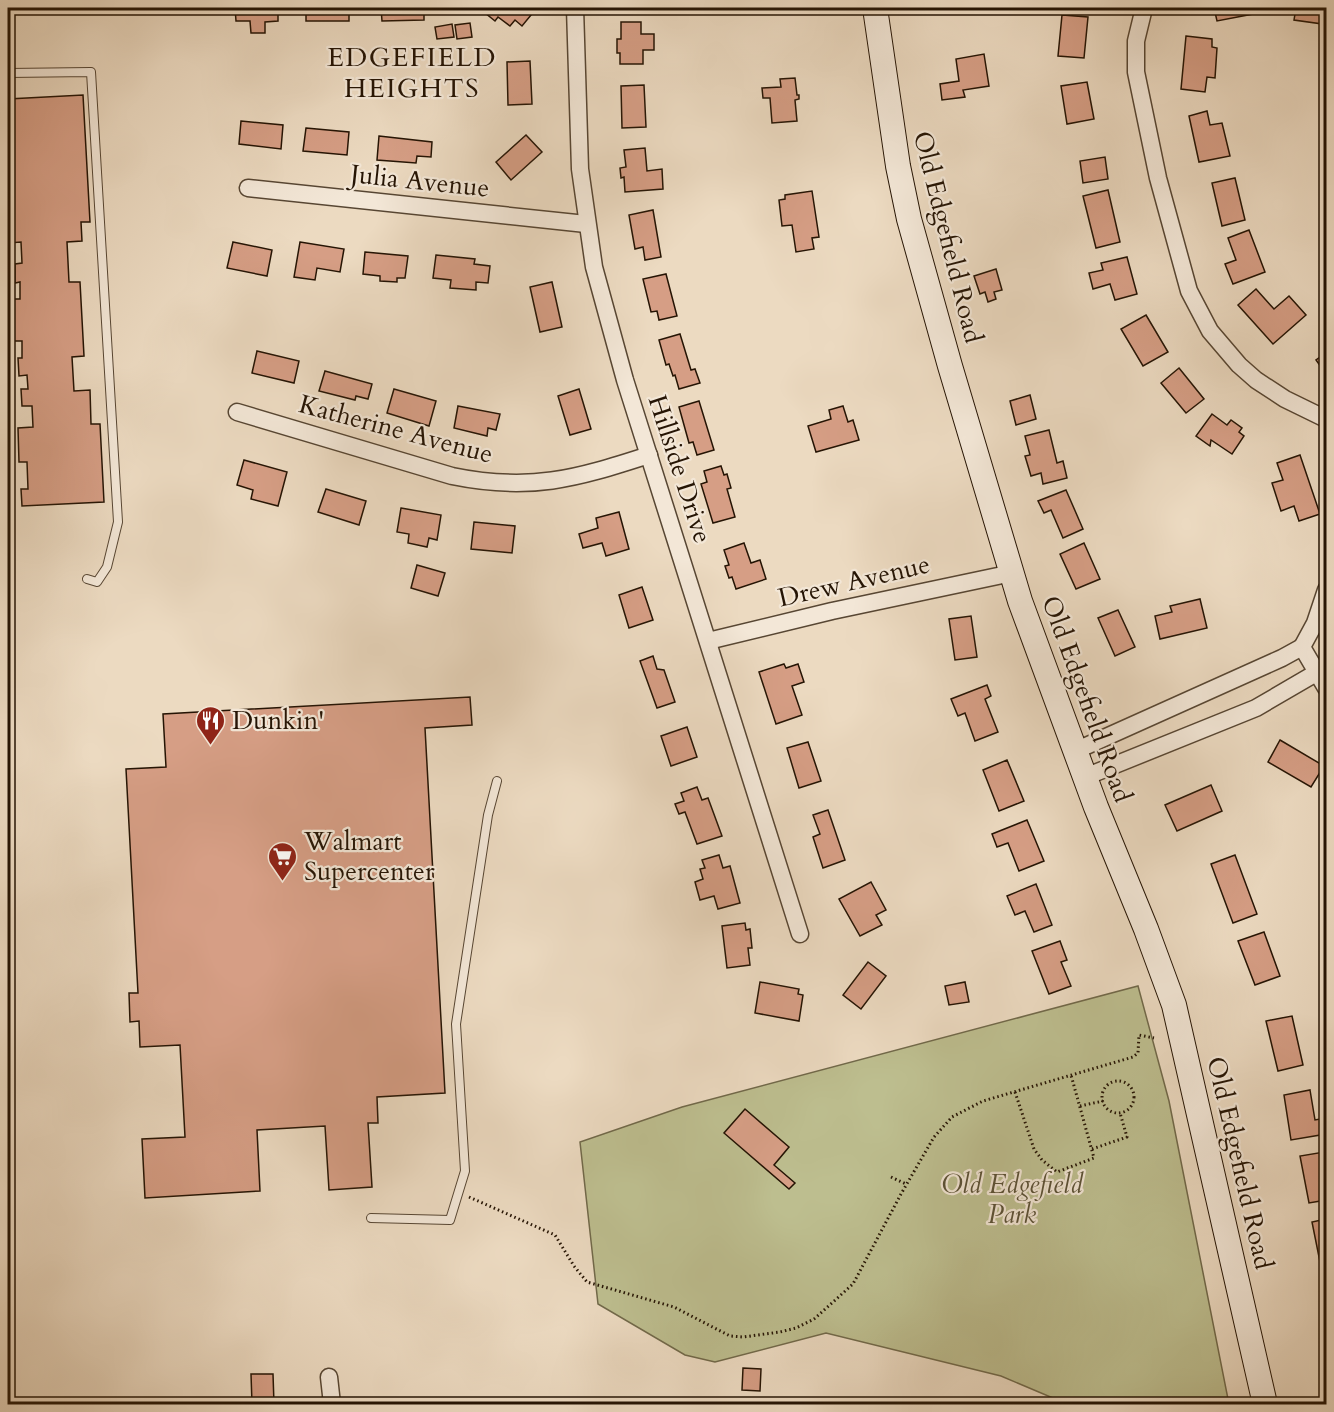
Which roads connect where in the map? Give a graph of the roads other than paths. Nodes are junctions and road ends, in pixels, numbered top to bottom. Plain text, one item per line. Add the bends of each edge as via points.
1 (575, 8) edge
2 (875, 8) edge
3 (1144, 8) edge
4 (8, 73) edge
5 (248, 188) dead end
6 (586, 224) junction
7 (237, 412) dead end
8 (1326, 419) edge
9 (649, 455) junction
10 (1012, 573) junction
11 (87, 579) dead end
12 (1326, 590) edge
13 (708, 641) junction
14 (1302, 647) junction
15 (1316, 673) junction
16 (1326, 688) edge
17 (1075, 751) junction
18 (1085, 777) junction
19 (496, 781) dead end
20 (800, 934) dead end
21 (371, 1218) dead end
22 (329, 1377) dead end
23 (332, 1404) edge
24 (1265, 1404) edge

1 - 6 street, Hillside Drive via 577,124
2 - 10 street, Old Edgefield Road via 909,219
3 - 8 street via 1136,41 1136,72 1158,178 1189,291 1210,331 1239,365 1285,399
4 - 11 lane via 91,72 118,522 107,567 97,582
5 - 6 street, Julia Avenue
6 - 9 street, Hillside Drive via 594,267
7 - 9 street, Katherine Avenue via 476,481 565,480
9 - 13 street, Hillside Drive
10 - 13 street, Drew Avenue
10 - 17 street, Old Edgefield Road
12 - 14 street
13 - 20 street, Hillside Drive
14 - 15 street
14 - 17 street
15 - 16 street
15 - 18 street via 1256,708
17 - 18 street, Old Edgefield Road
18 - 24 street, Old Edgefield Road via 1174,1005
19 - 21 lane via 456,1024 465,1171 450,1220
22 - 23 street

